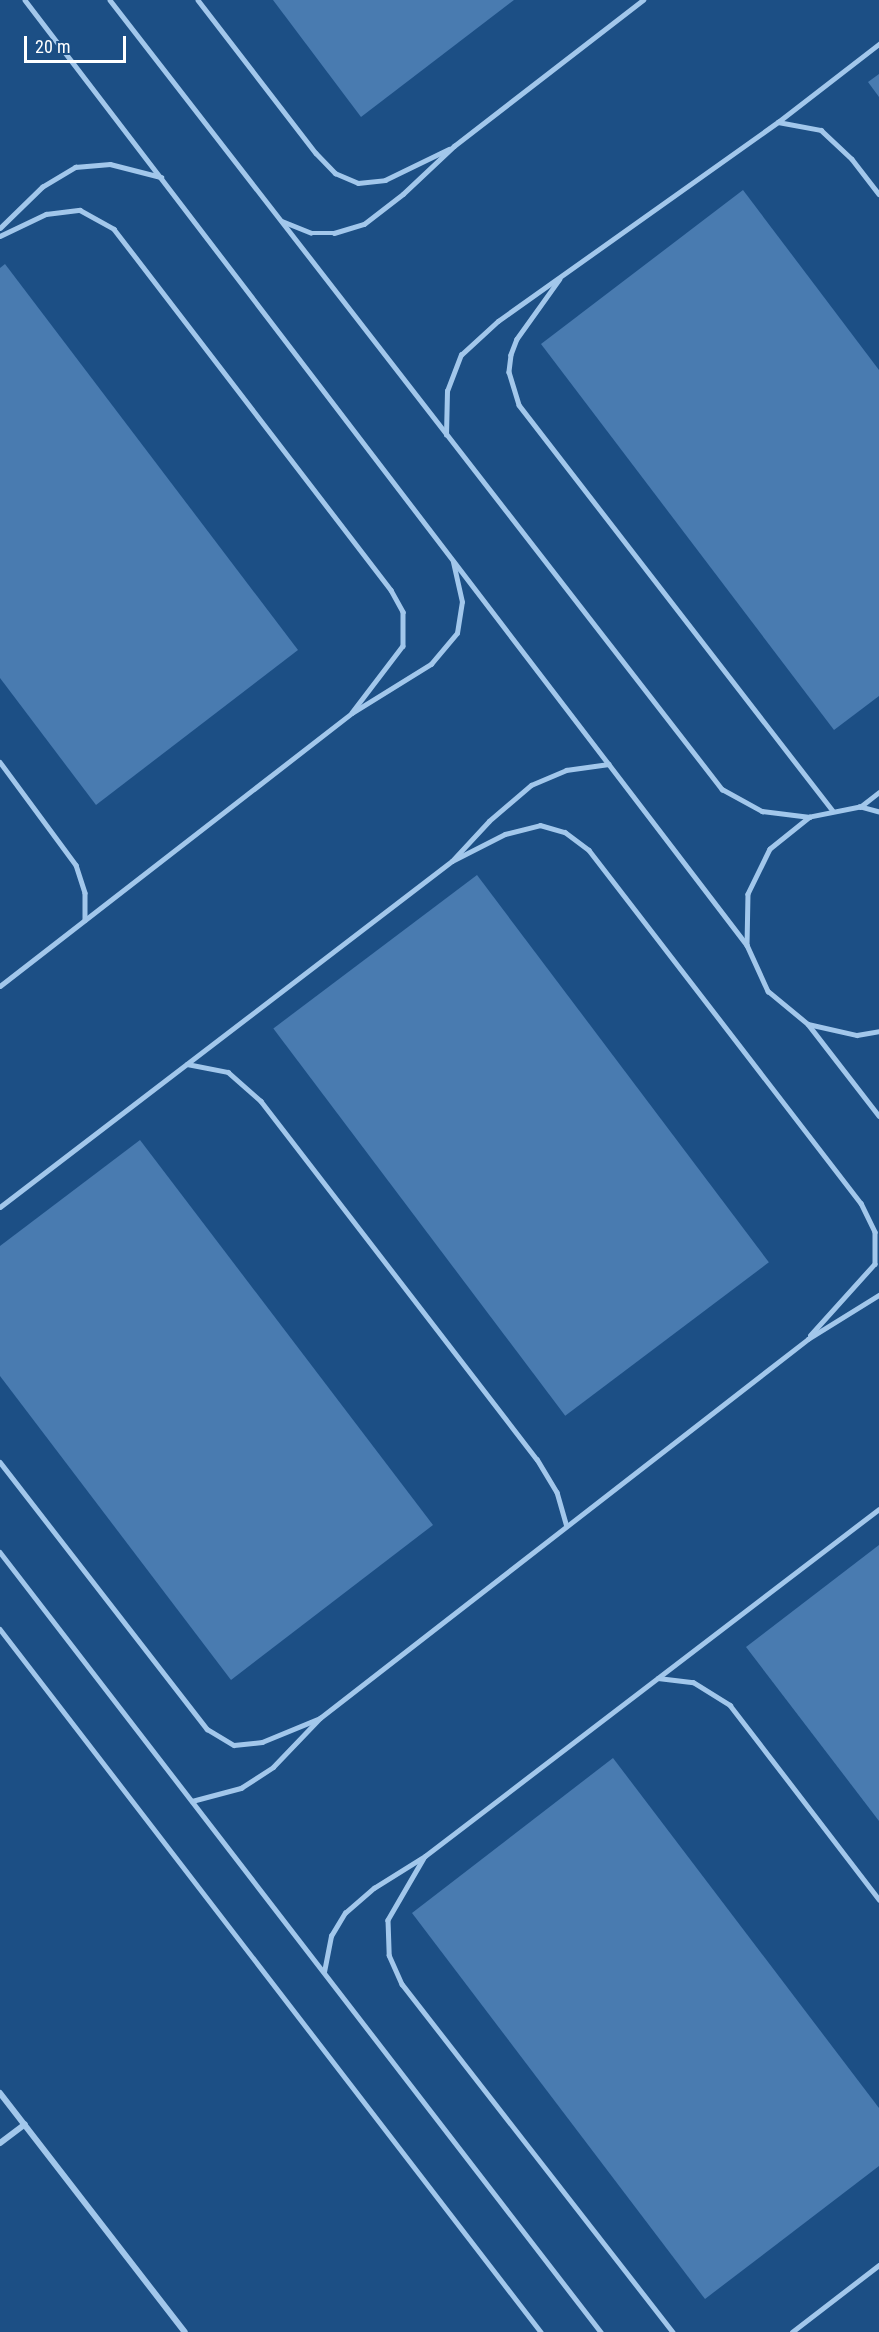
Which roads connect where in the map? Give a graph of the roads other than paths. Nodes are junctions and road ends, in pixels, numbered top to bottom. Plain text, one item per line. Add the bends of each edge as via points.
1 (25, 0) edge
2 (110, 0) edge
3 (198, 0) edge
4 (643, 0) edge
5 (879, 44) edge
6 (778, 122) junction
7 (454, 146) junction
8 (161, 177) junction
9 (879, 194) edge
10 (281, 221) junction
11 (0, 228) edge
12 (0, 236) edge
13 (560, 279) junction
14 (446, 435) junction
15 (452, 559) junction
16 (351, 713) junction
17 (0, 762) edge
18 (609, 764) junction
19 (879, 792) edge
20 (860, 807) junction
21 (833, 811) junction
22 (879, 812) edge
23 (810, 817) junction
24 (452, 861) junction
25 (85, 920) junction
26 (747, 945) junction
27 (0, 986) edge
28 (808, 1024) junction
29 (879, 1031) edge
30 (187, 1064) junction
31 (879, 1116) edge
32 (0, 1207) edge
33 (879, 1295) edge
34 (808, 1339) junction
35 (0, 1462) edge
36 (879, 1509) edge
37 (567, 1526) junction
38 (0, 1552) edge
39 (0, 1629) edge
40 (658, 1678) junction
41 (320, 1718) junction
42 (192, 1801) junction
43 (425, 1856) junction
44 (879, 1899) edge
45 (324, 1972) junction
46 (0, 2093) edge
47 (25, 2124) junction
48 (0, 2143) edge
49 (879, 2265) edge
50 (185, 2332) edge
51 (541, 2332) edge
52 (601, 2332) edge
53 (673, 2332) edge
54 (792, 2332) edge

1 - 8 lane
2 - 10 lane
3 - 7 lane via 335,173 358,183 385,180
4 - 7 lane
5 - 6 lane
6 - 9 lane via 821,130 852,159
6 - 13 lane
7 - 10 lane via 404,194 364,224 334,233 311,233
8 - 11 lane via 110,164 75,167 42,188
8 - 15 lane
10 - 14 lane
12 - 16 lane via 46,214 80,210 114,229 391,591 403,612 403,646
13 - 14 lane via 498,321 461,355 447,391
13 - 21 lane via 517,339 511,355 509,372 519,405
14 - 23 lane via 722,789 762,811
15 - 16 lane via 462,602 457,633 431,664
15 - 18 lane
16 - 25 lane
17 - 25 lane via 76,865 85,893
18 - 24 lane via 566,770 531,785 489,821
18 - 26 lane
19 - 20 lane
20 - 21 lane
20 - 22 lane
21 - 23 lane
23 - 26 lane via 770,849 748,894
24 - 30 lane
24 - 34 lane via 505,834 540,825 565,832 589,850 861,1203 874,1232 875,1264
25 - 27 lane
26 - 28 lane via 768,991
28 - 29 lane via 857,1035
28 - 31 lane
30 - 32 lane
30 - 37 lane via 228,1072 261,1101 537,1459 557,1492
33 - 34 lane
34 - 37 lane
35 - 41 lane via 207,1729 234,1745 262,1742
36 - 40 lane
37 - 41 lane
38 - 42 lane
39 - 51 lane
40 - 43 lane
40 - 44 lane via 693,1682 730,1705
41 - 42 lane via 273,1767 241,1788
42 - 45 lane
43 - 45 lane via 374,1888 345,1912 331,1936
43 - 53 lane via 388,1920 389,1955 402,1984
45 - 52 lane
46 - 47 street
47 - 48 street
47 - 50 street
49 - 54 lane

